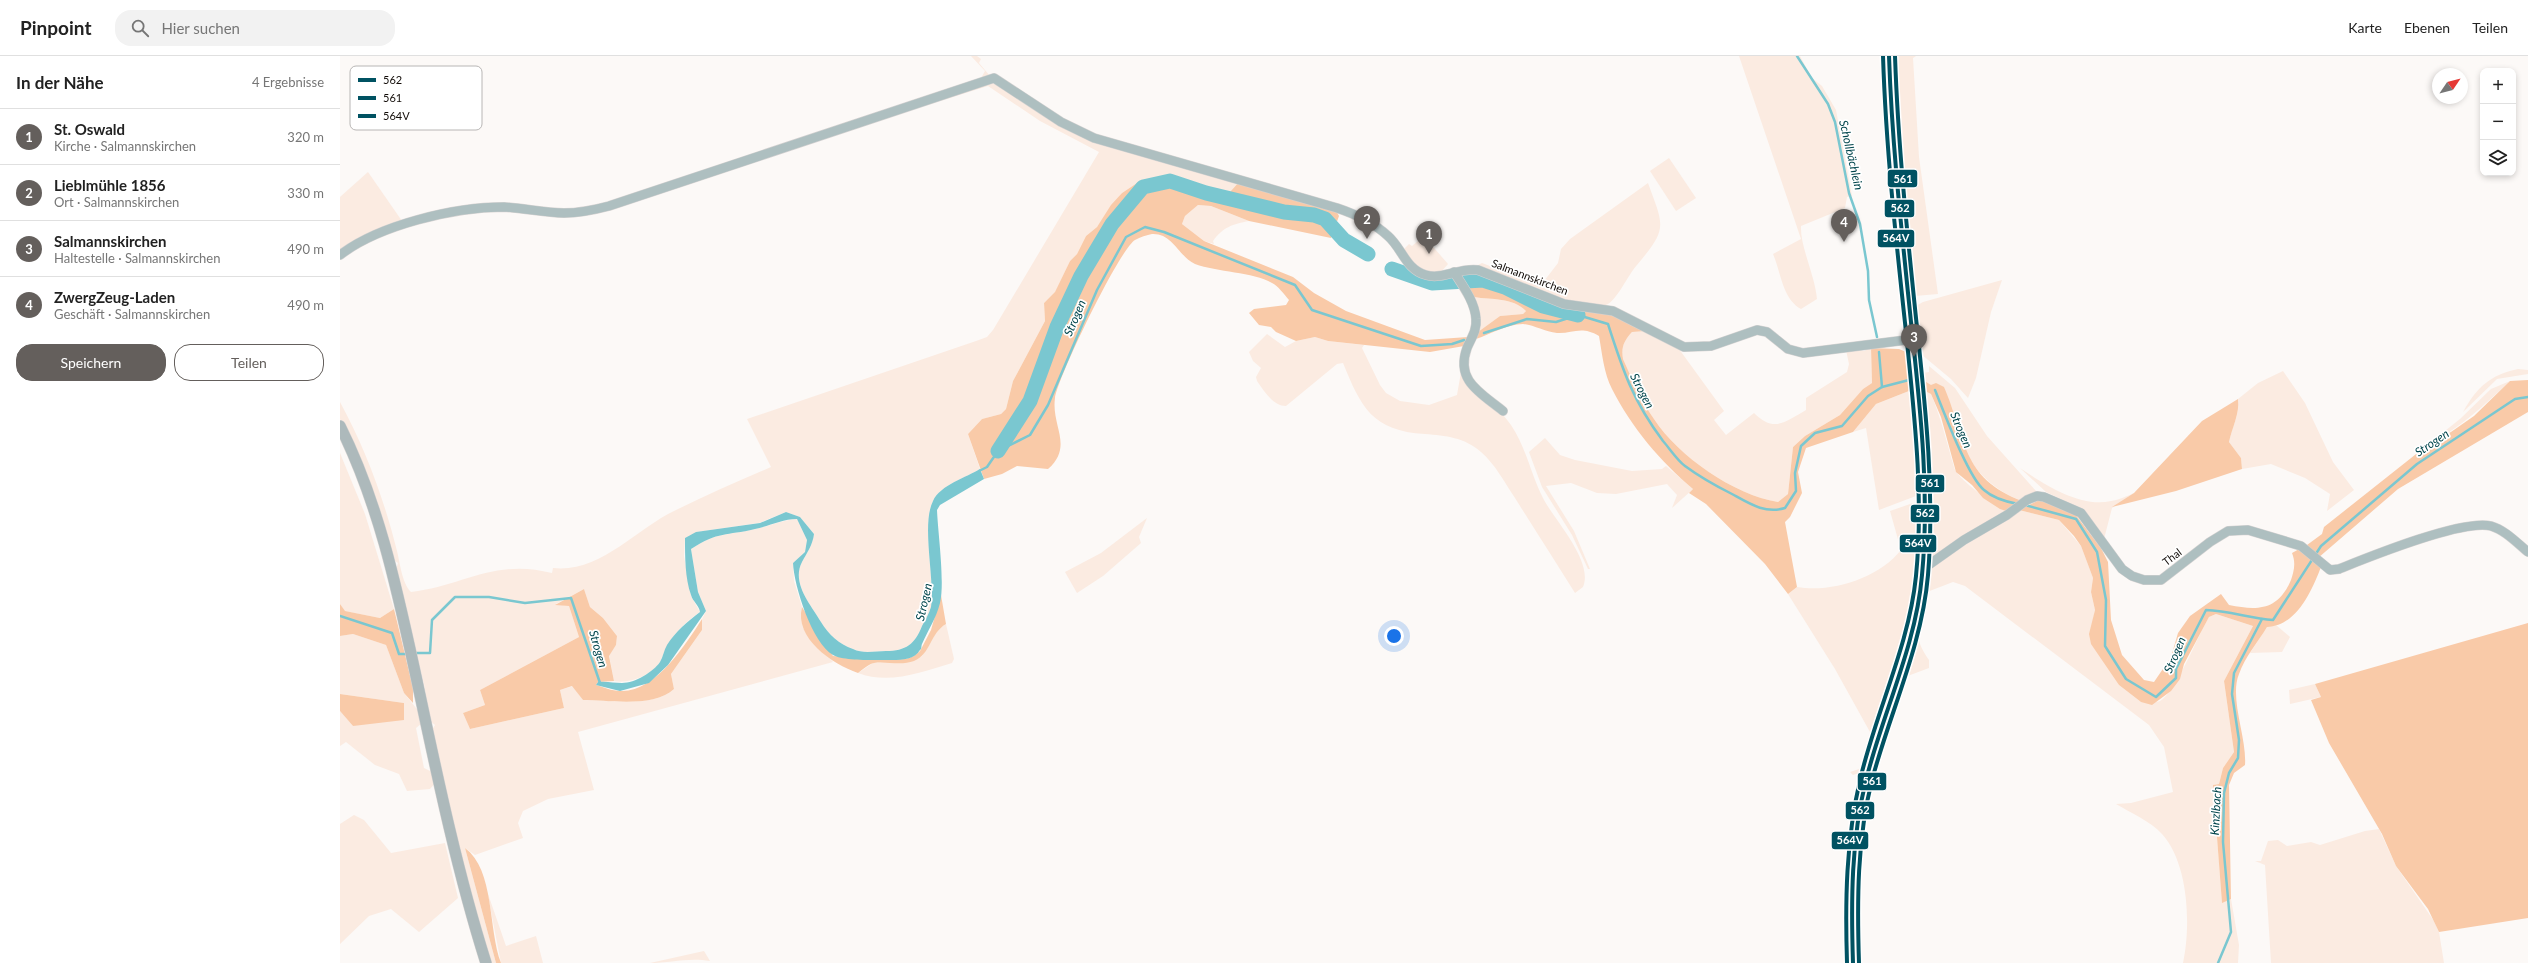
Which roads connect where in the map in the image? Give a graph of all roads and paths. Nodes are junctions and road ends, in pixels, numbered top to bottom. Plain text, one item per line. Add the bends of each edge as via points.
1 (1889, 56) edge
2 (340, 255) edge
3 (1456, 275) junction
4 (1914, 339) junction
5 (1503, 411) dead end
6 (340, 426) edge
7 (2528, 552) edge
8 (1923, 566) junction
9 (486, 963) edge
10 (1853, 963) edge

1 - 4 street via 1894,172
2 - 3 street, Salmannskirchen via 364,239 390,227 473,210 516,208 564,213 597,209 994,78 1061,122 1094,138 1337,208 1360,217 1387,235 1404,260 1420,273 1436,276
3 - 4 street, Salmannskirchen via 1464,269 1478,270 1564,304 1613,310 1684,347 1711,346 1757,330 1767,332 1788,349 1803,353
3 - 5 street via 1466,290 1476,320 1465,355 1464,370 1474,387
4 - 8 street via 1923,497
6 - 9 main road via 371,499 408,636 466,895
7 - 8 street, Thal via 2497,529 2478,525 2392,548 2339,569 2330,570 2301,546 2248,530 2228,531 2161,580 2144,580 2122,569 2081,513 2037,496
8 - 10 street via 1908,642 1860,804 1852,869

